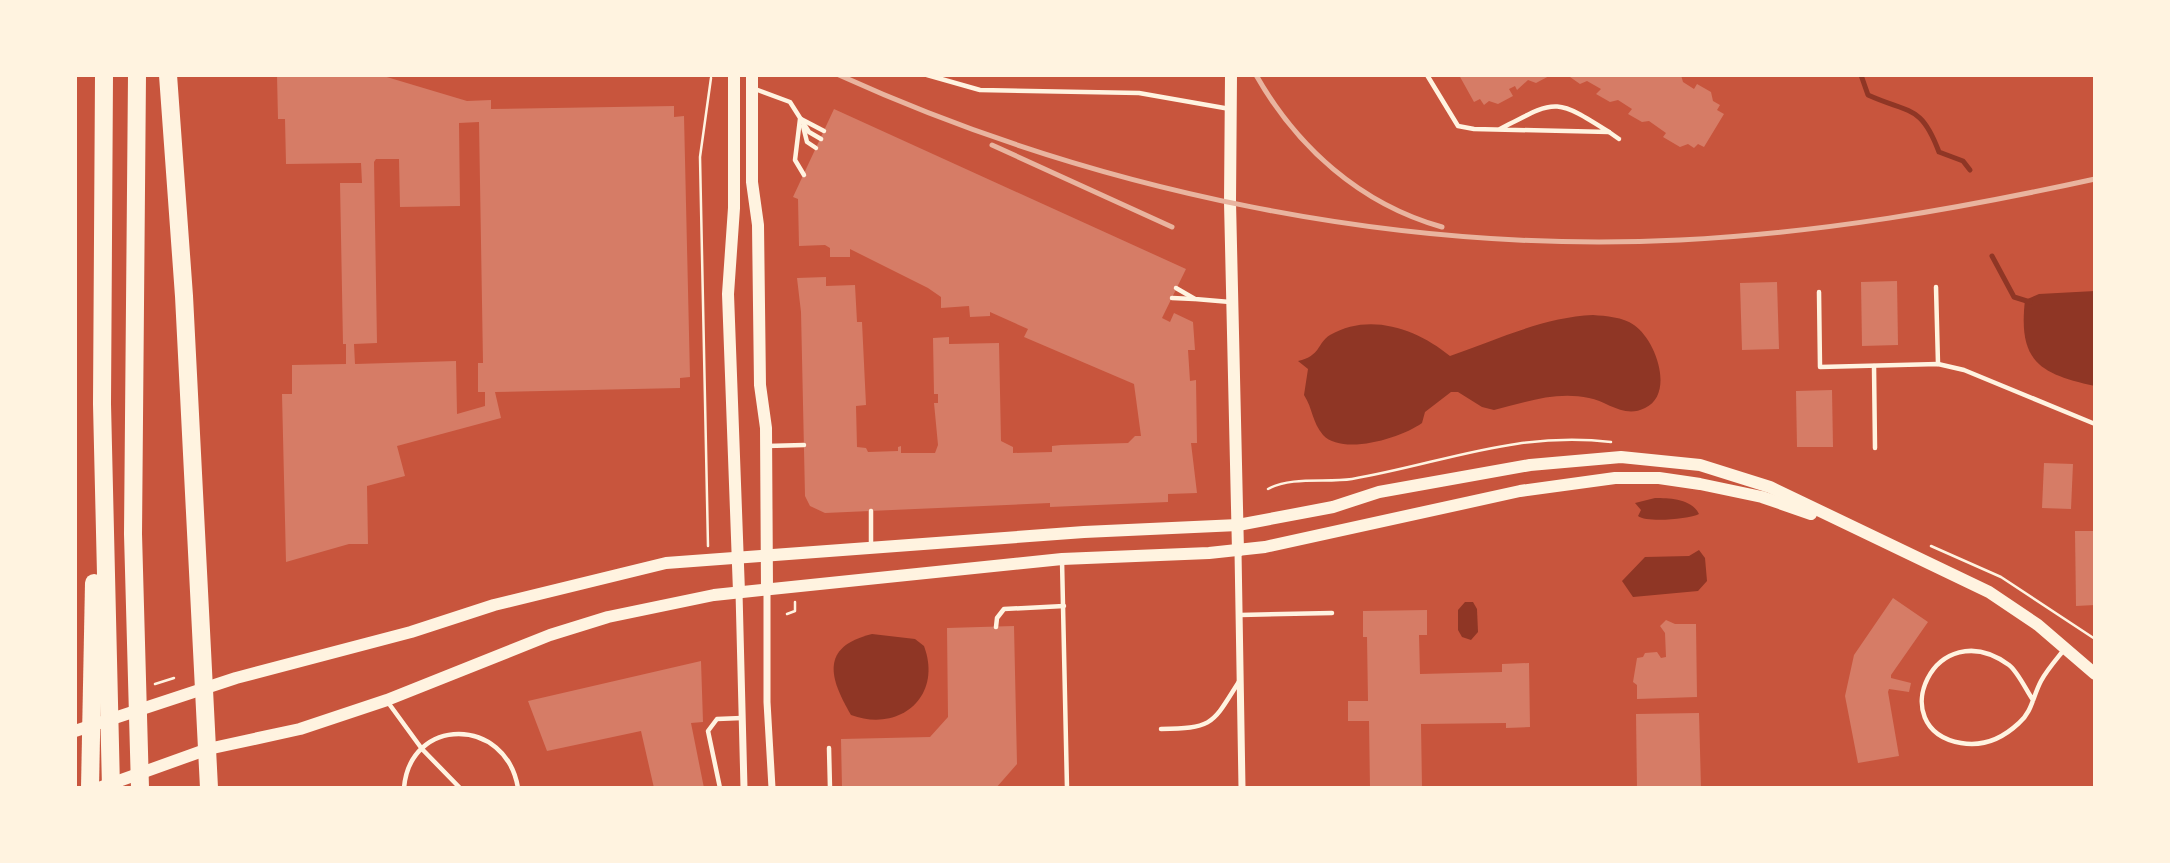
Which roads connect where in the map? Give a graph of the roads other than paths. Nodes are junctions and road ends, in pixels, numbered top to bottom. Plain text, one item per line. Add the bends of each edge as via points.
1 (104, 75) edge
2 (137, 75) edge
3 (168, 75) edge
4 (734, 75) edge
5 (927, 75) edge
6 (1231, 75) edge
7 (1427, 75) edge
8 (752, 81) edge
9 (1230, 109) junction
10 (800, 119) junction
11 (1500, 129) junction
12 (824, 131) dead end
13 (1608, 132) junction
14 (821, 139) dead end
15 (1619, 139) dead end
16 (816, 148) dead end
17 (804, 175) dead end
18 (1936, 287) dead end
19 (1176, 288) dead end
20 (1819, 292) dead end
21 (1172, 298) dead end
22 (1195, 299) junction
23 (1231, 303) junction
24 (1938, 364) junction
25 (1874, 366) junction
26 (102, 404) junction
27 (2095, 424) edge
28 (804, 445) dead end
29 (766, 446) junction
30 (1875, 449) dead end
31 (871, 511) dead end
32 (1238, 525) junction
33 (1867, 534) junction
34 (871, 549) junction
35 (1238, 551) junction
36 (768, 557) junction
37 (738, 558) junction
38 (1062, 559) junction
39 (767, 589) junction
40 (739, 592) junction
41 (1064, 606) junction
42 (1332, 612) dead end
43 (1240, 615) junction
44 (996, 627) dead end
45 (2066, 648) junction
46 (2095, 674) edge
47 (1240, 679) junction
48 (206, 688) junction
49 (387, 700) junction
50 (2033, 700) junction
51 (743, 719) junction
52 (1161, 729) dead end
53 (75, 731) edge
54 (829, 748) dead end
55 (208, 749) junction
56 (422, 749) junction
57 (90, 788) edge
58 (99, 788) edge
59 (111, 788) edge
60 (140, 788) edge
61 (209, 788) edge
62 (404, 788) edge
63 (460, 788) edge
64 (518, 788) edge
65 (720, 788) edge
66 (744, 788) edge
67 (772, 788) edge
68 (830, 788) edge
69 (1067, 788) edge
70 (1242, 788) edge

1 - 26 highway
2 - 60 highway via 133,534
3 - 48 highway
4 - 37 street via 734,208 728,294
5 - 9 lane via 979,90 1139,93
6 - 9 street
7 - 11 lane via 1458,126
8 - 10 lane via 789,102
8 - 29 street via 752,182 758,225
9 - 23 street
10 - 12 lane
10 - 14 lane
10 - 16 lane via 807,142
10 - 17 lane via 795,160
11 - 13 lane
11 - 13 lane via 1540,108 1555,106 1571,108
13 - 15 lane
18 - 24 lane
19 - 22 lane
20 - 25 lane via 1820,367
21 - 22 lane
22 - 23 lane
23 - 32 street
24 - 25 lane
24 - 27 lane via 1964,370
25 - 30 lane
26 - 57 highway via 90,673
26 - 59 highway
28 - 29 lane
29 - 36 street
31 - 34 lane
32 - 33 street via 1333,507 1379,492 1530,465 1621,457 1728,472
32 - 34 street
32 - 35 street
33 - 35 street via 1762,498 1659,478 1615,478 1520,491
33 - 45 street via 1989,592
34 - 36 street
35 - 38 street
35 - 43 street
36 - 37 street
36 - 39 street
37 - 40 street
37 - 48 street via 666,564 618,574
38 - 39 street
38 - 41 lane
39 - 40 street
39 - 67 street
40 - 49 street via 670,603 550,635
40 - 51 street
41 - 44 lane via 1004,609
41 - 69 lane
42 - 43 lane
43 - 47 street
45 - 46 street
45 - 50 lane via 2048,668
47 - 52 lane via 1215,720 1198,729
47 - 70 street
48 - 53 street
48 - 55 highway
49 - 55 street via 300,729
49 - 56 lane
50 - 50 lane via 2010,666 1969,653 1940,659 1930,672 1922,706 1936,733 1964,743 1983,743 2000,738 2021,722
51 - 65 lane via 717,719 708,731
51 - 66 street
54 - 68 lane
55 - 58 street
55 - 61 highway
56 - 62 lane via 411,762
56 - 63 lane
56 - 64 lane via 453,734 482,737 511,762

